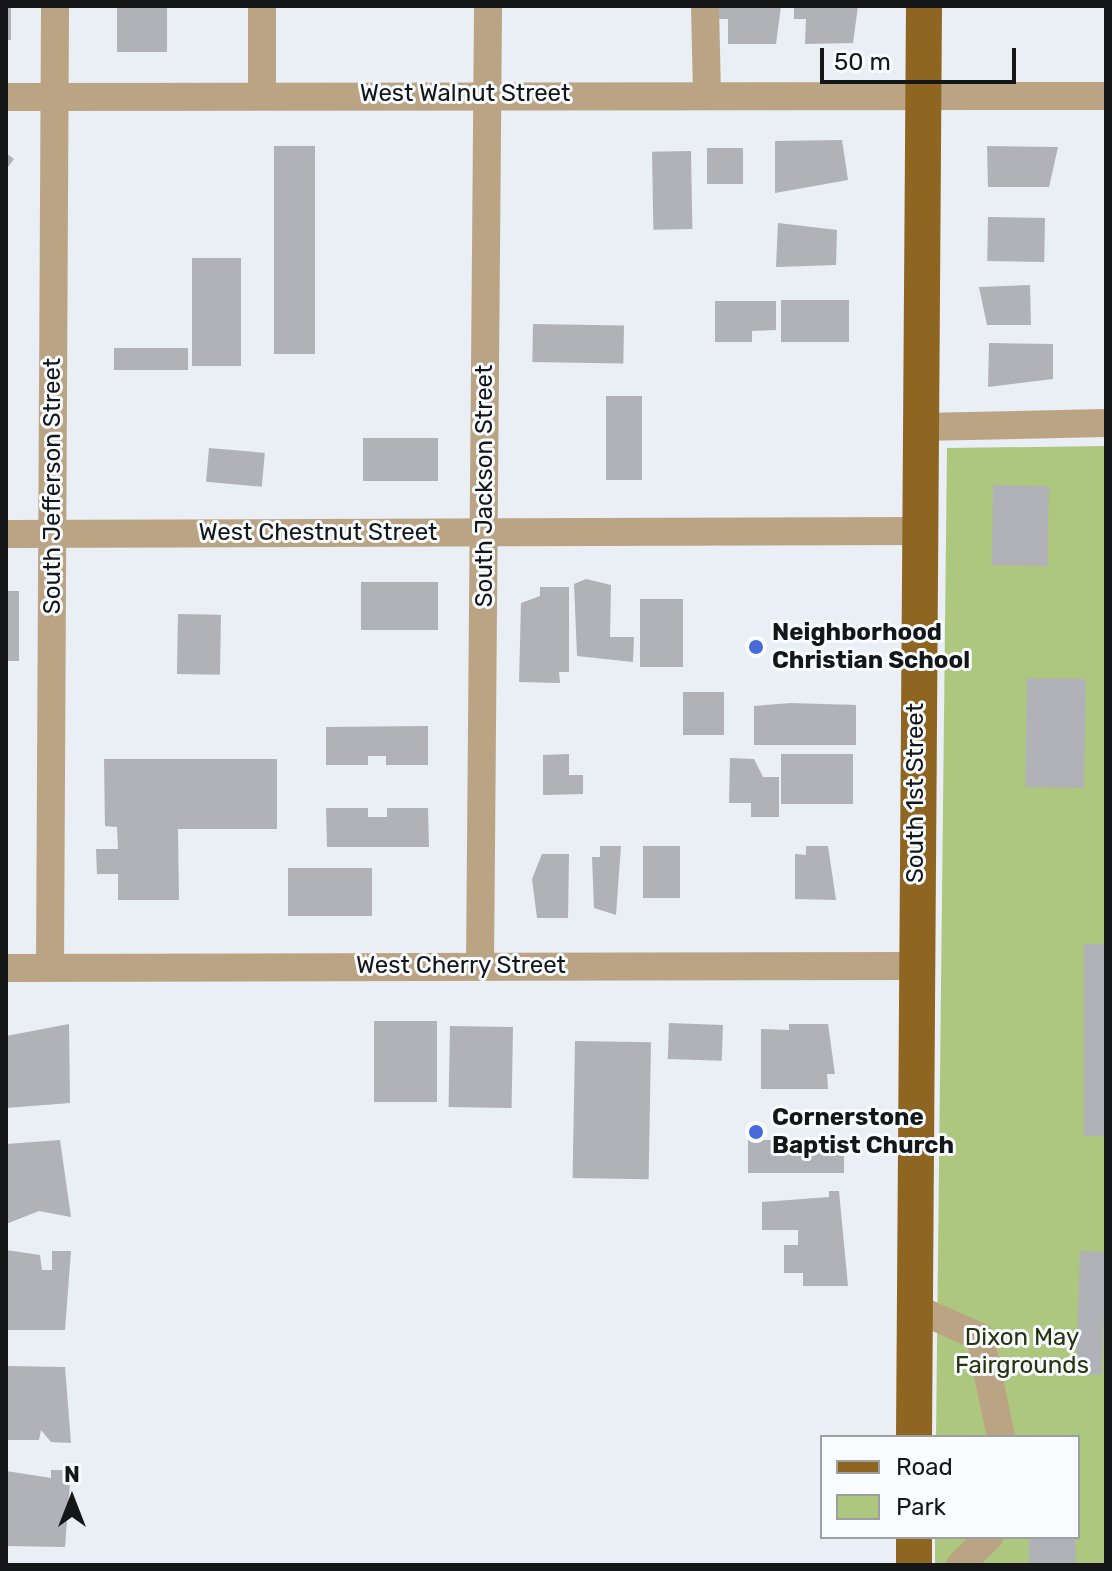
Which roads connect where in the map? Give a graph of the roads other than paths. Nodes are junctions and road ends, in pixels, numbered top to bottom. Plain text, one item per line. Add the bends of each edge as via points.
1 (55, 6) edge
2 (262, 6) edge
3 (488, 6) edge
4 (705, 6) edge
5 (924, 6) edge
6 (262, 94) junction
7 (707, 94) junction
8 (488, 95) junction
9 (924, 96) junction
10 (1106, 96) edge
11 (6, 97) edge
12 (55, 97) junction
13 (1106, 423) edge
14 (920, 427) junction
15 (917, 531) junction
16 (53, 533) junction
17 (485, 533) junction
18 (6, 534) edge
19 (50, 966) junction
20 (480, 966) junction
21 (916, 966) junction
22 (6, 968) edge
23 (915, 1308) junction
24 (914, 1435) edge
25 (1001, 1435) edge
26 (914, 1539) edge
27 (987, 1539) edge
28 (914, 1565) edge
29 (960, 1565) edge

1 - 12 street, South Jefferson Street
2 - 6 street
3 - 8 street, South Jackson Street
4 - 7 street
5 - 9 main road, South 1st Street
6 - 8 street, West Walnut Street
6 - 12 street, West Walnut Street
7 - 8 street, West Walnut Street
7 - 9 street, West Walnut Street
8 - 17 street, South Jackson Street
9 - 10 street, West Walnut Street
9 - 14 main road, South 1st Street
11 - 12 street, West Walnut Street
12 - 16 street, South Jefferson Street
13 - 14 street
14 - 15 main road, South 1st Street
15 - 17 street, West Chestnut Street
15 - 21 main road, South 1st Street
16 - 17 street, West Chestnut Street
16 - 18 street, West Chestnut Street
16 - 19 street, South Jefferson Street
17 - 20 street, South Jackson Street
19 - 20 street, West Cherry Street
19 - 22 street, West Cherry Street
20 - 21 street, West Cherry Street
21 - 23 main road, South 1st Street
23 - 24 main road, South 1st Street
23 - 25 street via 980,1337
26 - 28 main road
27 - 29 street

